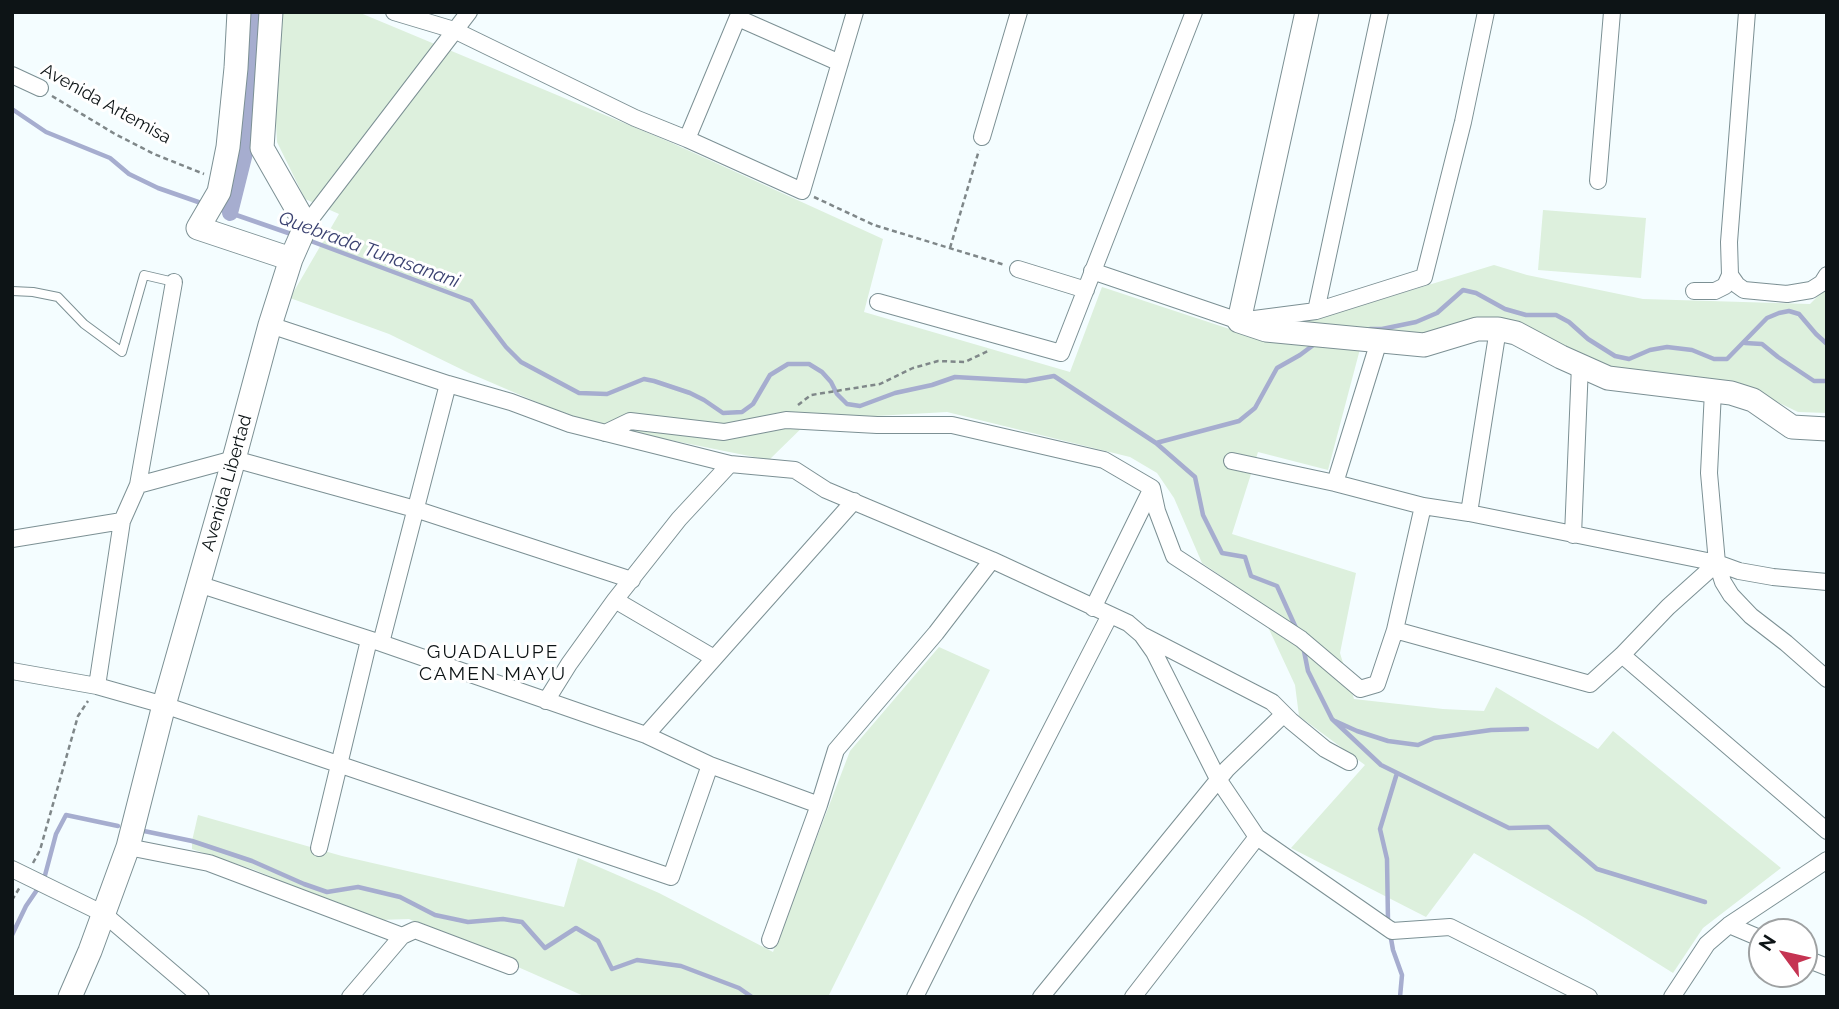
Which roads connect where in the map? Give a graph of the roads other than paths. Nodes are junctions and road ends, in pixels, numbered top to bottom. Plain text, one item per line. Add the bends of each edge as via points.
1 (239, 12) edge
2 (271, 12) edge
3 (394, 12) edge
4 (469, 12) edge
5 (855, 12) edge
6 (1019, 12) edge
7 (1194, 12) edge
8 (1307, 12) edge
9 (1380, 12) edge
10 (1486, 12) edge
11 (1612, 12) edge
12 (1747, 12) edge
13 (739, 15) edge
14 (454, 30) junction
15 (841, 63) junction
16 (12, 75) edge
17 (40, 88) road end
18 (982, 137) road end
19 (687, 139) junction
20 (1598, 181) dead end
21 (306, 225) junction
22 (291, 259) junction
23 (1018, 269) road end
24 (1092, 271) junction
25 (1730, 275) junction
26 (1827, 275) edge
27 (174, 282) joint
28 (1086, 290) junction
29 (12, 291) edge
30 (1694, 291) dead end
31 (878, 302) dead end
32 (1317, 311) junction
33 (1239, 321) junction
34 (270, 325) junction
35 (1499, 329) junction
36 (1379, 341) junction
37 (1580, 365) junction
38 (448, 384) junction
39 (1713, 391) junction
40 (1827, 429) edge
41 (605, 433) junction
42 (234, 459) junction
43 (1232, 461) dead end
44 (730, 464) junction
45 (1335, 483) junction
46 (138, 485) junction
47 (1152, 488) junction
48 (854, 501) junction
49 (1423, 506) junction
50 (415, 509) junction
51 (1469, 513) junction
52 (122, 521) junction
53 (1573, 535) junction
54 (12, 539) edge
55 (992, 560) junction
56 (1717, 563) junction
57 (632, 580) junction
58 (1827, 582) edge
59 (198, 584) junction
60 (615, 600) junction
61 (1093, 608) junction
62 (1110, 615) junction
63 (1395, 630) junction
64 (1142, 635) junction
65 (375, 642) junction
66 (1622, 655) junction
67 (714, 658) junction
68 (12, 671) edge
69 (1827, 679) edge
70 (97, 686) junction
71 (547, 701) junction
72 (164, 705) junction
73 (1284, 714) junction
74 (646, 735) junction
75 (1349, 762) dead end
76 (339, 765) junction
77 (710, 765) junction
78 (1218, 780) junction
79 (819, 805) junction
80 (1827, 831) edge
81 (1257, 837) junction
82 (128, 847) junction
83 (319, 848) dead end
84 (1827, 860) edge
85 (20, 872) edge
86 (104, 914) junction
87 (1729, 925) junction
88 (1748, 933) edge
89 (402, 936) junction
90 (770, 940) dead end
91 (510, 966) dead end
92 (351, 996) edge
93 (70, 997) edge
94 (201, 997) edge
95 (915, 997) edge
96 (1041, 997) edge
97 (1133, 997) edge
98 (1589, 997) edge
99 (1672, 997) edge

1 - 22 main road via 228,147 220,187 198,228
2 - 21 main road via 262,148
3 - 14 street
4 - 14 street, Avenida Libertad
5 - 15 street
6 - 18 street
7 - 24 street
8 - 33 main road
9 - 32 street
10 - 32 street via 1424,277
11 - 20 street
12 - 25 street
13 - 15 street
13 - 19 street
14 - 19 street
14 - 21 street, Avenida Libertad
15 - 19 street via 802,191
16 - 17 street, Avenida Artemisa
21 - 22 main road, Avenida Libertad
22 - 34 main road, Avenida Libertad
23 - 28 street
24 - 28 street
24 - 33 street
25 - 26 street via 1744,290 1787,294 1811,290
25 - 30 street via 1725,286 1715,292
27 - 29 lane via 144,275 122,352 84,324 58,297
27 - 46 street
28 - 31 street via 1061,353
32 - 33 street
33 - 36 main road via 1266,330
34 - 38 street
34 - 42 main road, Avenida Libertad
35 - 36 main road via 1477,329 1424,345
35 - 37 main road
35 - 51 street
36 - 45 street
37 - 39 main road via 1608,378
37 - 53 street
38 - 41 street
38 - 50 street
39 - 40 main road via 1753,400 1791,427
39 - 56 street via 1709,473
41 - 44 street
41 - 47 street via 630,421 724,432 786,420 952,425 1104,460
42 - 46 street
42 - 50 street
42 - 59 main road, Avenida Libertad
43 - 45 street
44 - 48 street via 795,470
44 - 57 street
45 - 49 street
46 - 52 street
47 - 61 street
47 - 63 street via 1174,556 1301,639 1360,689 1377,684
48 - 55 street
48 - 67 street
49 - 51 street
49 - 63 street
50 - 57 street
50 - 65 street
51 - 53 street
52 - 54 street
52 - 70 street
53 - 56 street
55 - 61 street
55 - 79 street via 836,750
56 - 58 street via 1773,578
56 - 66 street
56 - 69 street via 1731,595
57 - 60 street
59 - 65 street
59 - 72 main road, Avenida Libertad
60 - 67 street
60 - 71 street
61 - 62 street
62 - 64 street
62 - 95 street
63 - 66 street via 1590,684
64 - 73 street via 1272,702
64 - 78 street
65 - 71 street
65 - 76 street
66 - 80 street
67 - 74 street
68 - 70 street
70 - 72 street
71 - 74 street
72 - 76 street
72 - 82 main road, Avenida Libertad
73 - 75 street via 1325,749
73 - 78 street
74 - 77 street
76 - 77 street via 671,877
76 - 83 street
77 - 79 street
78 - 81 street
78 - 96 street
79 - 90 street
81 - 97 street
81 - 98 street via 1392,930 1450,927
82 - 86 main road, Avenida Libertad
82 - 89 street via 209,863
84 - 87 street
85 - 86 street
86 - 93 main road, Avenida Libertad
86 - 94 street
87 - 88 street
87 - 99 street via 1707,944
89 - 91 street via 415,930
89 - 92 street

